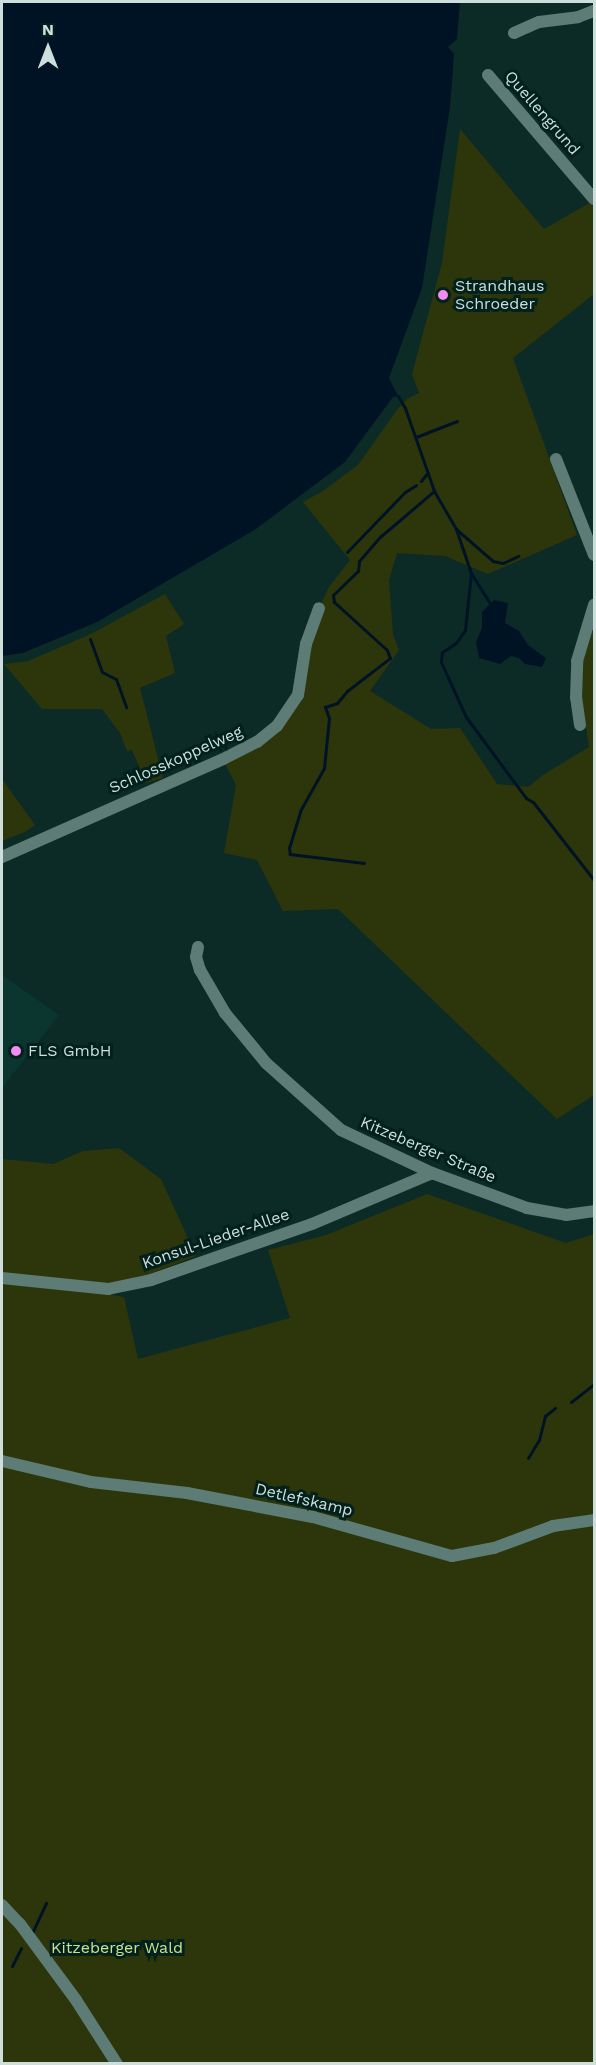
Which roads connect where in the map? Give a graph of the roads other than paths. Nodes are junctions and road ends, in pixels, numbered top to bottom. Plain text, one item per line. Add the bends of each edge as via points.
1 (594, 11) edge
2 (514, 33) dead end
3 (488, 75) dead end
4 (594, 199) edge
5 (556, 459) dead end
6 (594, 555) edge
7 (594, 605) edge
8 (319, 608) dead end
9 (580, 725) dead end
10 (2, 857) edge
11 (198, 947) dead end
12 (432, 1173) junction
13 (594, 1211) edge
14 (2, 1278) edge
15 (2, 1461) edge
16 (594, 1520) edge
17 (2, 1905) edge
18 (117, 2064) edge

1 - 2 street via 539,22
3 - 4 street, Quellengrund
5 - 6 street
7 - 9 street via 577,661
8 - 10 street, Schlosskoppelweg via 306,644 298,695 270,731 223,759
11 - 12 street, Kitzeberger Straße via 200,970 225,1013 266,1063 341,1130
12 - 13 street, Kitzeberger Straße via 527,1208 566,1215
12 - 14 street, Konsul-Lieder-Allee via 312,1224 152,1280 108,1289
15 - 16 street, Detlefskamp via 91,1482 187,1493 313,1517 452,1556 494,1548 553,1526
17 - 18 street via 76,2000

